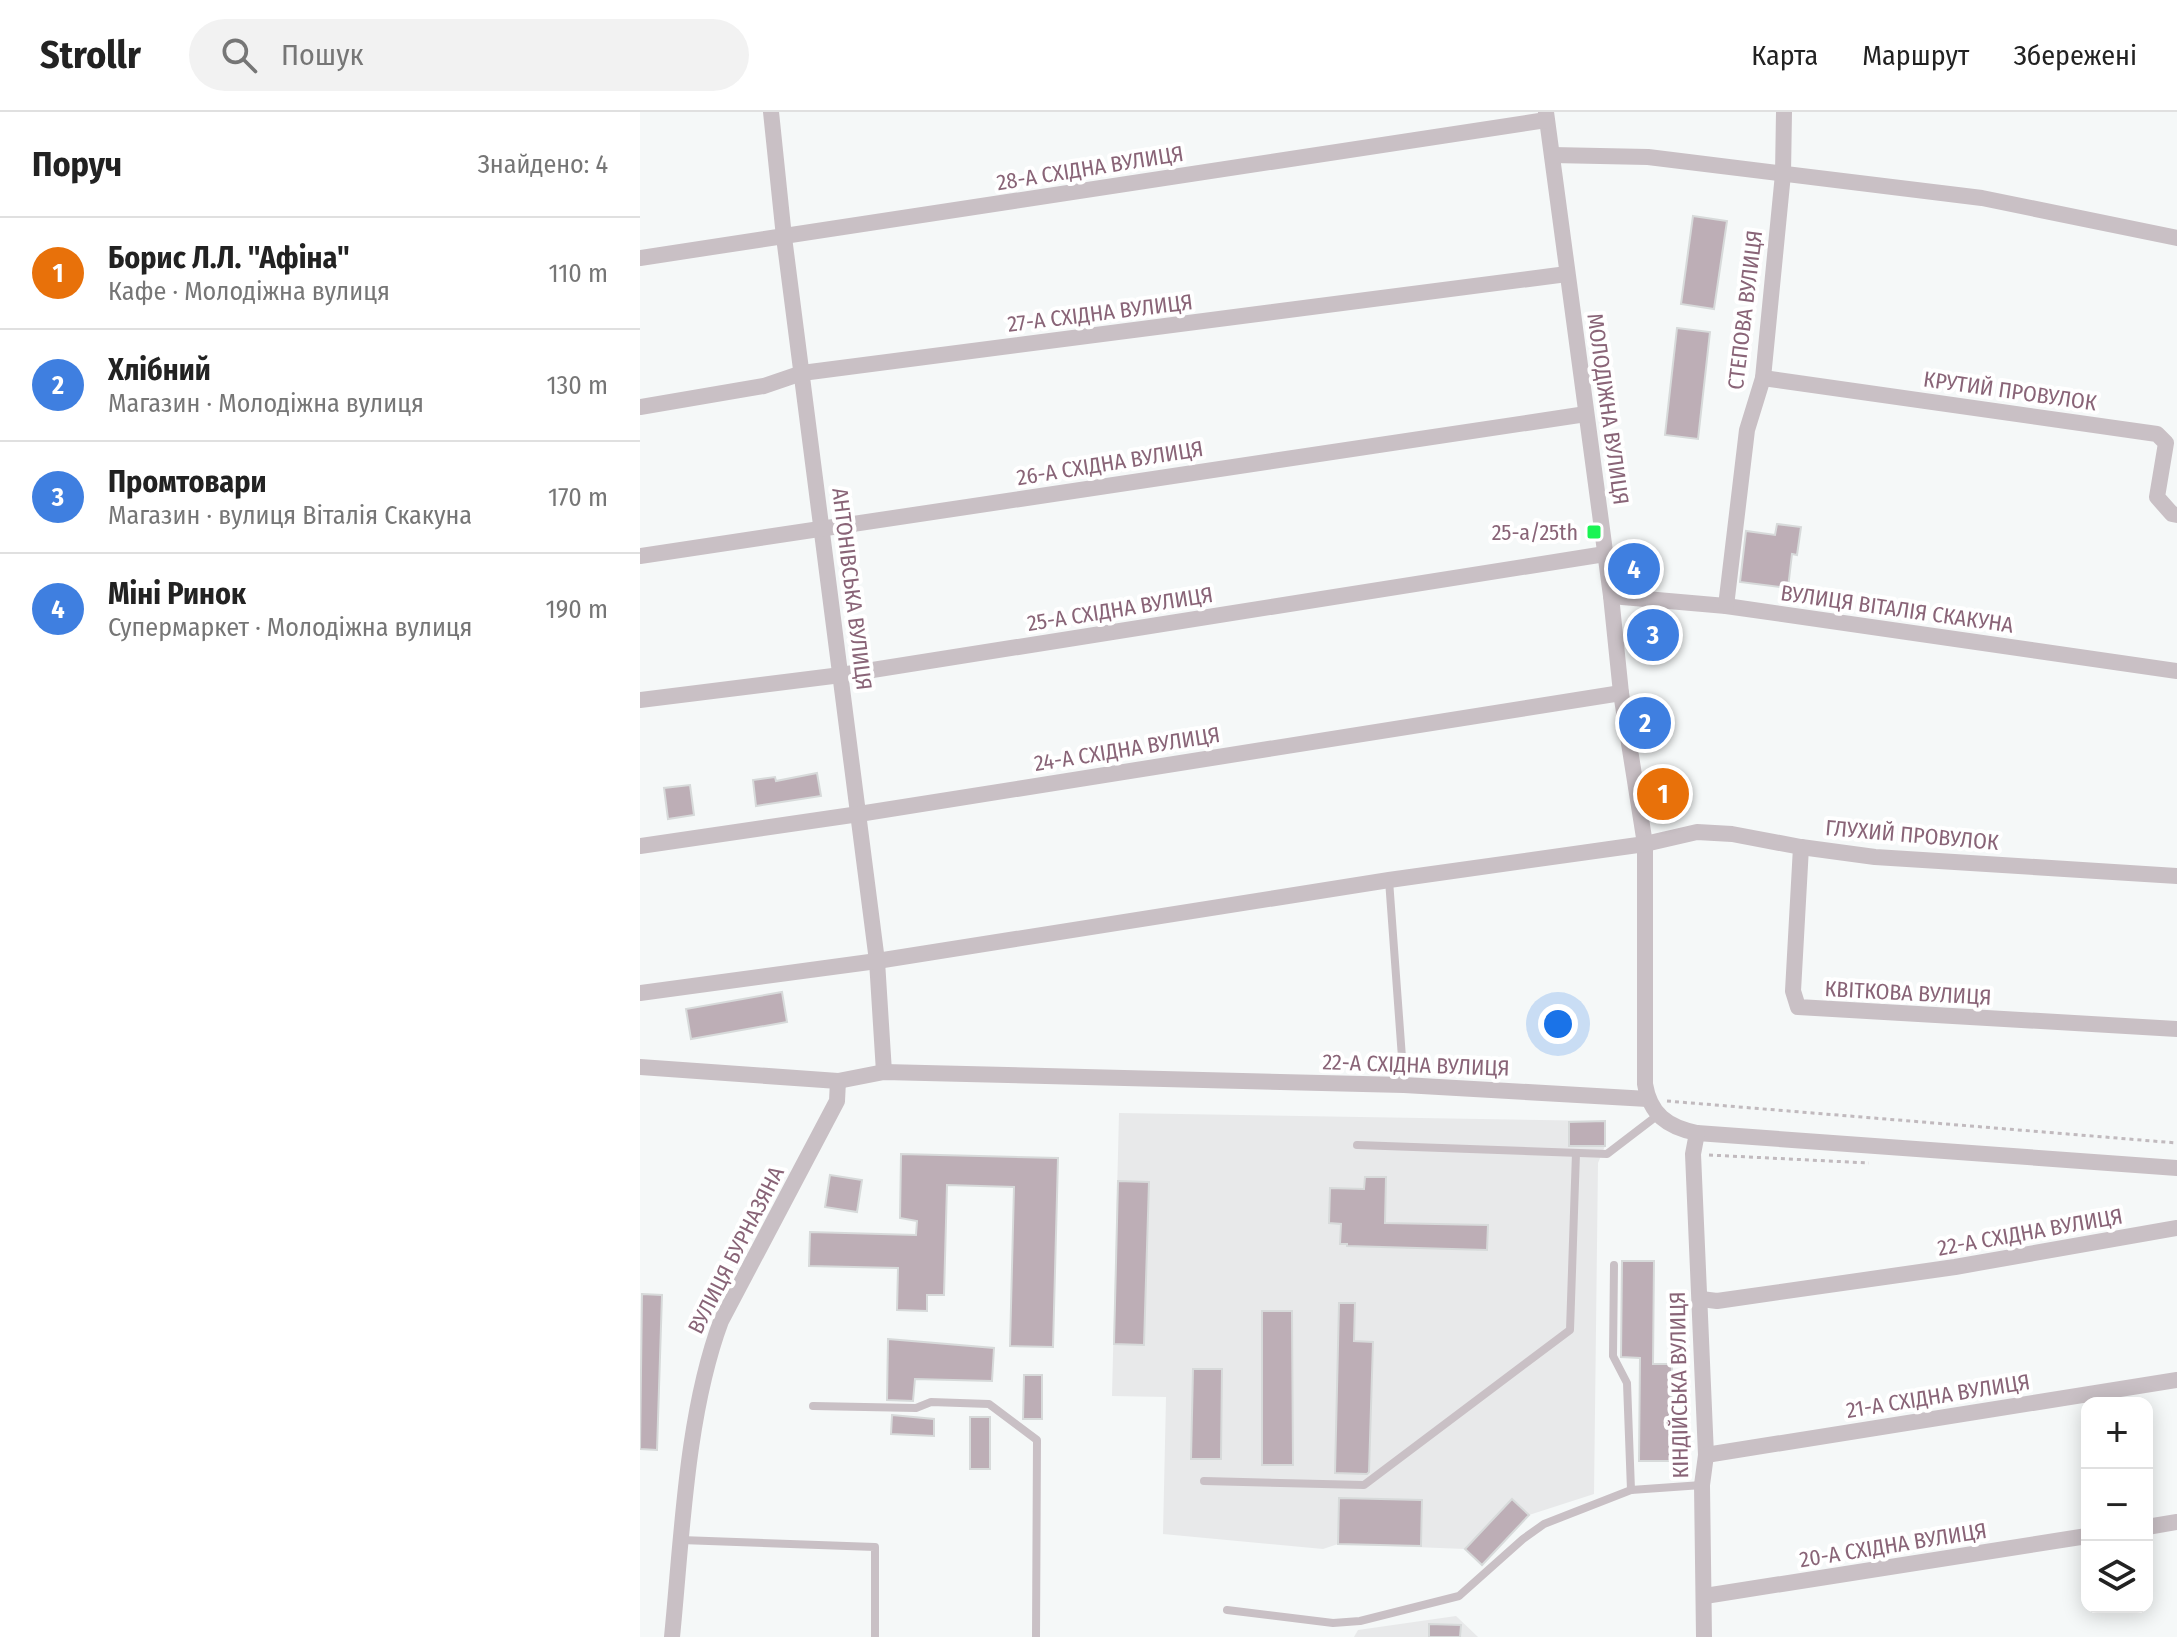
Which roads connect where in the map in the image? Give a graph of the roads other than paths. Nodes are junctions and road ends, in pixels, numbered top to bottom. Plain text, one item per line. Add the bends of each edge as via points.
1 (771, 112) edge
2 (1784, 112) edge
3 (1546, 116) edge
4 (1552, 155) junction
5 (1783, 174) junction
6 (784, 237) junction
7 (2177, 238) edge
8 (640, 258) edge
9 (1567, 274) junction
10 (802, 373) junction
11 (1763, 378) junction
12 (640, 407) edge
13 (1586, 414) junction
14 (2177, 515) edge
15 (822, 528) junction
16 (1605, 554) junction
17 (640, 556) edge
18 (1611, 596) junction
19 (1726, 606) junction
20 (2177, 671) edge
21 (841, 675) junction
22 (1621, 693) junction
23 (640, 700) edge
24 (859, 814) junction
25 (1645, 844) junction
26 (640, 846) edge
27 (1801, 847) junction
28 (2177, 876) edge
29 (1389, 880) junction
30 (877, 961) junction
31 (640, 993) edge
32 (2177, 1029) edge
33 (640, 1067) edge
34 (884, 1072) junction
35 (838, 1081) junction
36 (1404, 1085) junction
37 (1648, 1099) junction
38 (1658, 1115) junction
39 (1697, 1133) junction
40 (1357, 1145) dead end
41 (1576, 1153) junction
42 (2177, 1168) edge
43 (2177, 1228) edge
44 (1614, 1265) dead end
45 (1701, 1299) junction
46 (2177, 1380) edge
47 (813, 1406) dead end
48 (1706, 1455) junction
49 (1204, 1481) dead end
50 (1702, 1485) junction
51 (1631, 1490) junction
52 (2177, 1522) edge
53 (2153, 1526) edge
54 (2081, 1537) edge
55 (681, 1540) junction
56 (1705, 1596) junction
57 (1227, 1610) dead end
58 (672, 1637) edge
59 (875, 1637) edge
60 (1036, 1637) edge
61 (1704, 1637) edge

1 - 6 street, АНТОНІВСЬКА ВУЛИЦЯ
2 - 5 street, СТЕПОВА ВУЛИЦЯ
3 - 4 street, МОЛОДІЖНА ВУЛИЦЯ
3 - 6 street, 28-А СХІДНА ВУЛИЦЯ
4 - 5 street via 1648,157
4 - 9 street, МОЛОДІЖНА ВУЛИЦЯ
5 - 7 street via 1982,198
5 - 11 street, СТЕПОВА ВУЛИЦЯ
6 - 8 street, 28-А СХІДНА ВУЛИЦЯ
6 - 10 street, АНТОНІВСЬКА ВУЛИЦЯ
9 - 10 street, 27-А СХІДНА ВУЛИЦЯ
9 - 13 street, МОЛОДІЖНА ВУЛИЦЯ
10 - 12 street, 27-А СХІДНА ВУЛИЦЯ via 764,386
10 - 15 street, АНТОНІВСЬКА ВУЛИЦЯ
11 - 14 street, КРУТИЙ ПРОВУЛОК via 2157,434 2166,443 2157,497
11 - 19 street, СТЕПОВА ВУЛИЦЯ via 1747,430
13 - 15 street, 26-А СХІДНА ВУЛИЦЯ
13 - 16 street, МОЛОДІЖНА ВУЛИЦЯ
15 - 17 street, 26-А СХІДНА ВУЛИЦЯ
15 - 21 street, АНТОНІВСЬКА ВУЛИЦЯ
16 - 18 street, МОЛОДІЖНА ВУЛИЦЯ
16 - 21 street, 25-А СХІДНА ВУЛИЦЯ
18 - 19 street, ВУЛИЦЯ ВІТАЛІЯ СКАКУНА
18 - 22 street, МОЛОДІЖНА ВУЛИЦЯ
19 - 20 street, ВУЛИЦЯ ВІТАЛІЯ СКАКУНА
21 - 23 street, 25-А СХІДНА ВУЛИЦЯ
21 - 24 street, АНТОНІВСЬКА ВУЛИЦЯ
22 - 24 street, 24-А СХІДНА ВУЛИЦЯ
22 - 25 street, МОЛОДІЖНА ВУЛИЦЯ
24 - 26 street, 24-А СХІДНА ВУЛИЦЯ
24 - 30 street, АНТОНІВСЬКА ВУЛИЦЯ
25 - 27 street, ГЛУХИЙ ПРОВУЛОК via 1712,832
25 - 29 street, ГЛУХИЙ ПРОВУЛОК
25 - 37 street, МОЛОДІЖНА ВУЛИЦЯ
27 - 28 street, ГЛУХИЙ ПРОВУЛОК via 1875,857
27 - 32 street, КВІТКОВА ВУЛИЦЯ via 1793,991 1798,1007
29 - 30 street, ГЛУХИЙ ПРОВУЛОК
29 - 36 lane
30 - 31 street, ГЛУХИЙ ПРОВУЛОК
30 - 34 street, АНТОНІВСЬКА ВУЛИЦЯ
33 - 35 street, 22-А СХІДНА ВУЛИЦЯ
34 - 35 street, 22-А СХІДНА ВУЛИЦЯ
34 - 36 street, 22-А СХІДНА ВУЛИЦЯ
35 - 55 street, ВУЛИЦЯ БУРНАЗЯНА via 837,1101 721,1321 708,1357
36 - 37 street, 22-А СХІДНА ВУЛИЦЯ
37 - 38 street
38 - 39 street
38 - 41 lane via 1607,1154
39 - 42 street
39 - 45 street, КІНДІЙСЬКА ВУЛИЦЯ via 1693,1154
40 - 41 lane
41 - 49 lane via 1570,1330 1364,1485
43 - 45 street, 22-А СХІДНА ВУЛИЦЯ via 1939,1270
44 - 51 lane via 1613,1356 1627,1383
45 - 48 street, КІНДІЙСЬКА ВУЛИЦЯ
46 - 48 street, 21-А СХІДНА ВУЛИЦЯ
47 - 60 lane via 989,1404 1037,1440
48 - 50 street, КІНДІЙСЬКА ВУЛИЦЯ
50 - 51 lane
50 - 56 street, КІНДІЙСЬКА ВУЛИЦЯ
51 - 57 lane via 1544,1524 1459,1596 1333,1623
52 - 53 street
54 - 56 street, 20-А СХІДНА ВУЛИЦЯ
55 - 58 street, ВУЛИЦЯ БУРНАЗЯНА
55 - 59 lane via 875,1547
56 - 61 street, КІНДІЙСЬКА ВУЛИЦЯ

